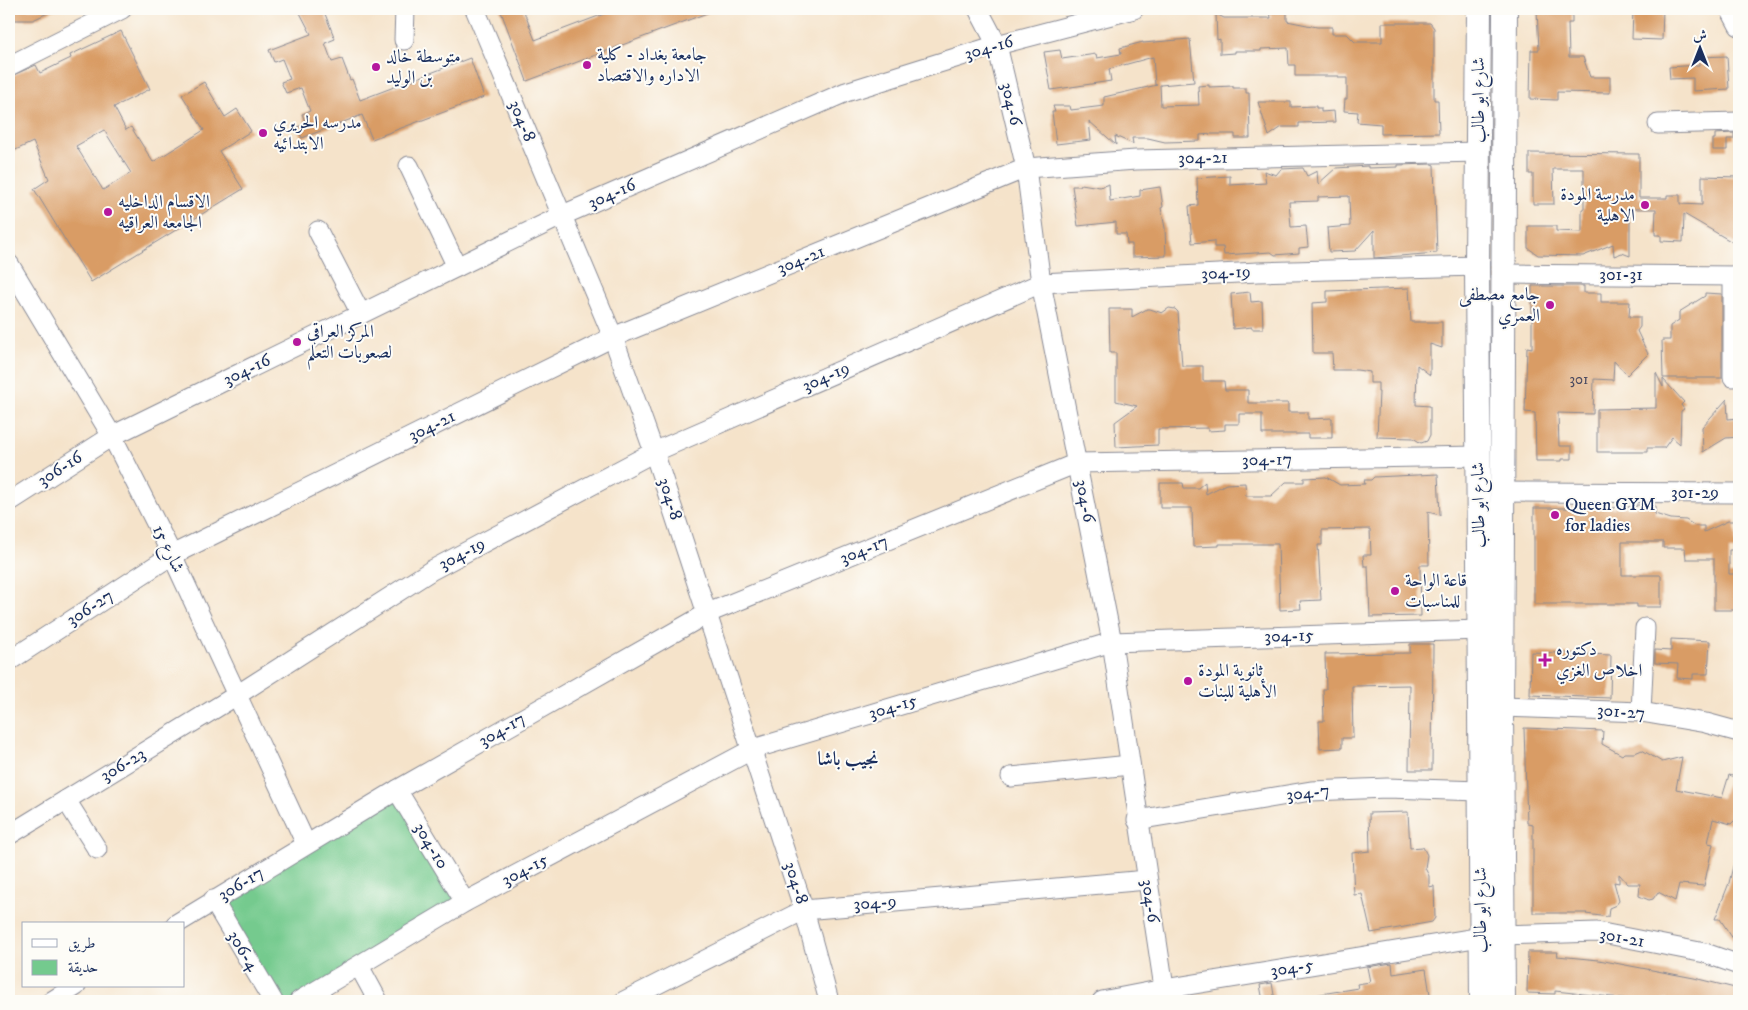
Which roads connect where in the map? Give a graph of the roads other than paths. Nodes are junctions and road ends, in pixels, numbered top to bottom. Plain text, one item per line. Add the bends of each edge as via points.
1 (122, 9) edge
2 (405, 9) edge
3 (475, 9) edge
4 (978, 9) edge
5 (1134, 9) edge
6 (1479, 9) edge
7 (1505, 9) edge
8 (1730, 9) edge
9 (1739, 26) edge
10 (404, 40) dead end
11 (997, 45) junction
12 (9, 66) edge
13 (1739, 122) edge
14 (1658, 124) dead end
15 (1478, 152) junction
16 (409, 166) dead end
17 (1026, 168) junction
18 (563, 215) junction
19 (318, 231) dead end
20 (9, 264) edge
21 (1477, 266) junction
22 (457, 267) junction
23 (1502, 274) junction
24 (1736, 276) edge
25 (1041, 283) junction
26 (361, 314) junction
27 (613, 337) junction
28 (1733, 377) dead end
29 (112, 436) junction
30 (654, 452) junction
31 (1478, 456) junction
32 (1078, 463) junction
33 (1501, 492) junction
34 (1739, 493) edge
35 (9, 502) edge
36 (172, 555) junction
37 (708, 613) junction
38 (1645, 628) dead end
39 (1480, 630) junction
40 (1112, 642) junction
41 (9, 661) edge
42 (237, 696) junction
43 (1501, 707) junction
44 (1641, 712) junction
45 (1739, 732) edge
46 (753, 749) junction
47 (1130, 765) junction
48 (1011, 777) dead end
49 (397, 790) junction
50 (1480, 791) junction
51 (66, 800) junction
52 (1137, 820) junction
53 (9, 835) edge
54 (306, 844) junction
55 (97, 849) dead end
56 (1147, 880) junction
57 (213, 900) junction
58 (465, 902) junction
59 (804, 910) junction
60 (179, 922) edge
61 (1492, 936) junction
62 (1739, 965) edge
63 (358, 966) junction
64 (73, 988) edge
65 (1165, 995) edge
66 (52, 1001) edge
67 (274, 1001) edge
68 (299, 1001) edge
69 (378, 1001) edge
70 (624, 1001) edge
71 (829, 1001) edge
72 (1102, 1001) edge
73 (1482, 1001) edge
74 (1503, 1001) edge

1 - 12 street
2 - 10 street
3 - 18 street, 304-8
4 - 11 street, 304-6
5 - 11 street, 304-16
6 - 15 main road, شارع ابو طالب
7 - 23 main road, شارع ابو طالب
8 - 9 street
11 - 17 street, 304-6
11 - 18 street, 304-16 via 846,92
13 - 14 street
15 - 17 street, 304-21 via 1136,160
15 - 21 main road, شارع ابو طالب
16 - 22 street
17 - 25 street, 304-6
17 - 27 street, 304-21
18 - 22 street, 304-16
18 - 27 street, 304-8
19 - 26 street
20 - 29 street, شارع 15
21 - 25 street, 304-19 via 1258,272
21 - 31 main road, شارع ابو طالب
22 - 26 street, 304-16
23 - 24 street, 301-31
23 - 33 main road, شارع ابو طالب
24 - 28 street
25 - 30 street, 304-19
25 - 32 street, 304-6
26 - 29 street, 304-16
27 - 30 street, 304-8
27 - 36 street, 304-21
29 - 35 street, 306-16
29 - 36 street, شارع 15
30 - 37 street, 304-8
30 - 42 street, 304-19 via 432,570
31 - 32 street, 304-17
31 - 39 main road, شارع ابو طالب
32 - 37 street, 304-17
32 - 40 street, 304-6
33 - 34 street, 301-29
33 - 43 main road, شارع ابو طالب
36 - 41 street, 306-27
36 - 42 street, شارع 15
37 - 46 street, 304-8
37 - 49 street, 304-17
38 - 44 street
39 - 40 street, 304-15
39 - 50 main road, شارع ابو طالب
40 - 46 street, 304-15
40 - 47 street, 304-6
42 - 51 street, 306-23
42 - 54 street, شارع 15
43 - 44 street, 301-27
43 - 61 main road, شارع ابو طالب
44 - 45 street, 301-27
46 - 58 street, 304-15
46 - 59 street, 304-8
47 - 48 street
47 - 52 street, 304-6
49 - 54 street, 304-17
49 - 58 street, 304-10
50 - 52 street, 304-7 via 1387,788 1311,791
50 - 61 main road, شارع ابو طالب
51 - 53 street, 306-23
51 - 55 street
52 - 56 street, 304-6
54 - 57 street, 306-17
56 - 59 street, 304-9
56 - 65 street, 304-6
57 - 60 street, 306-17
57 - 67 street, 306-4
58 - 63 street, 304-15
59 - 70 street, 304-9
59 - 71 street, 304-8
61 - 62 street, 301-21 via 1597,932 1705,954
61 - 65 street, 304-5
61 - 73 main road, شارع ابو طالب
61 - 74 main road, شارع ابو طالب
63 - 68 street, 304-15
63 - 69 street
64 - 66 street
65 - 72 street, 304-5

